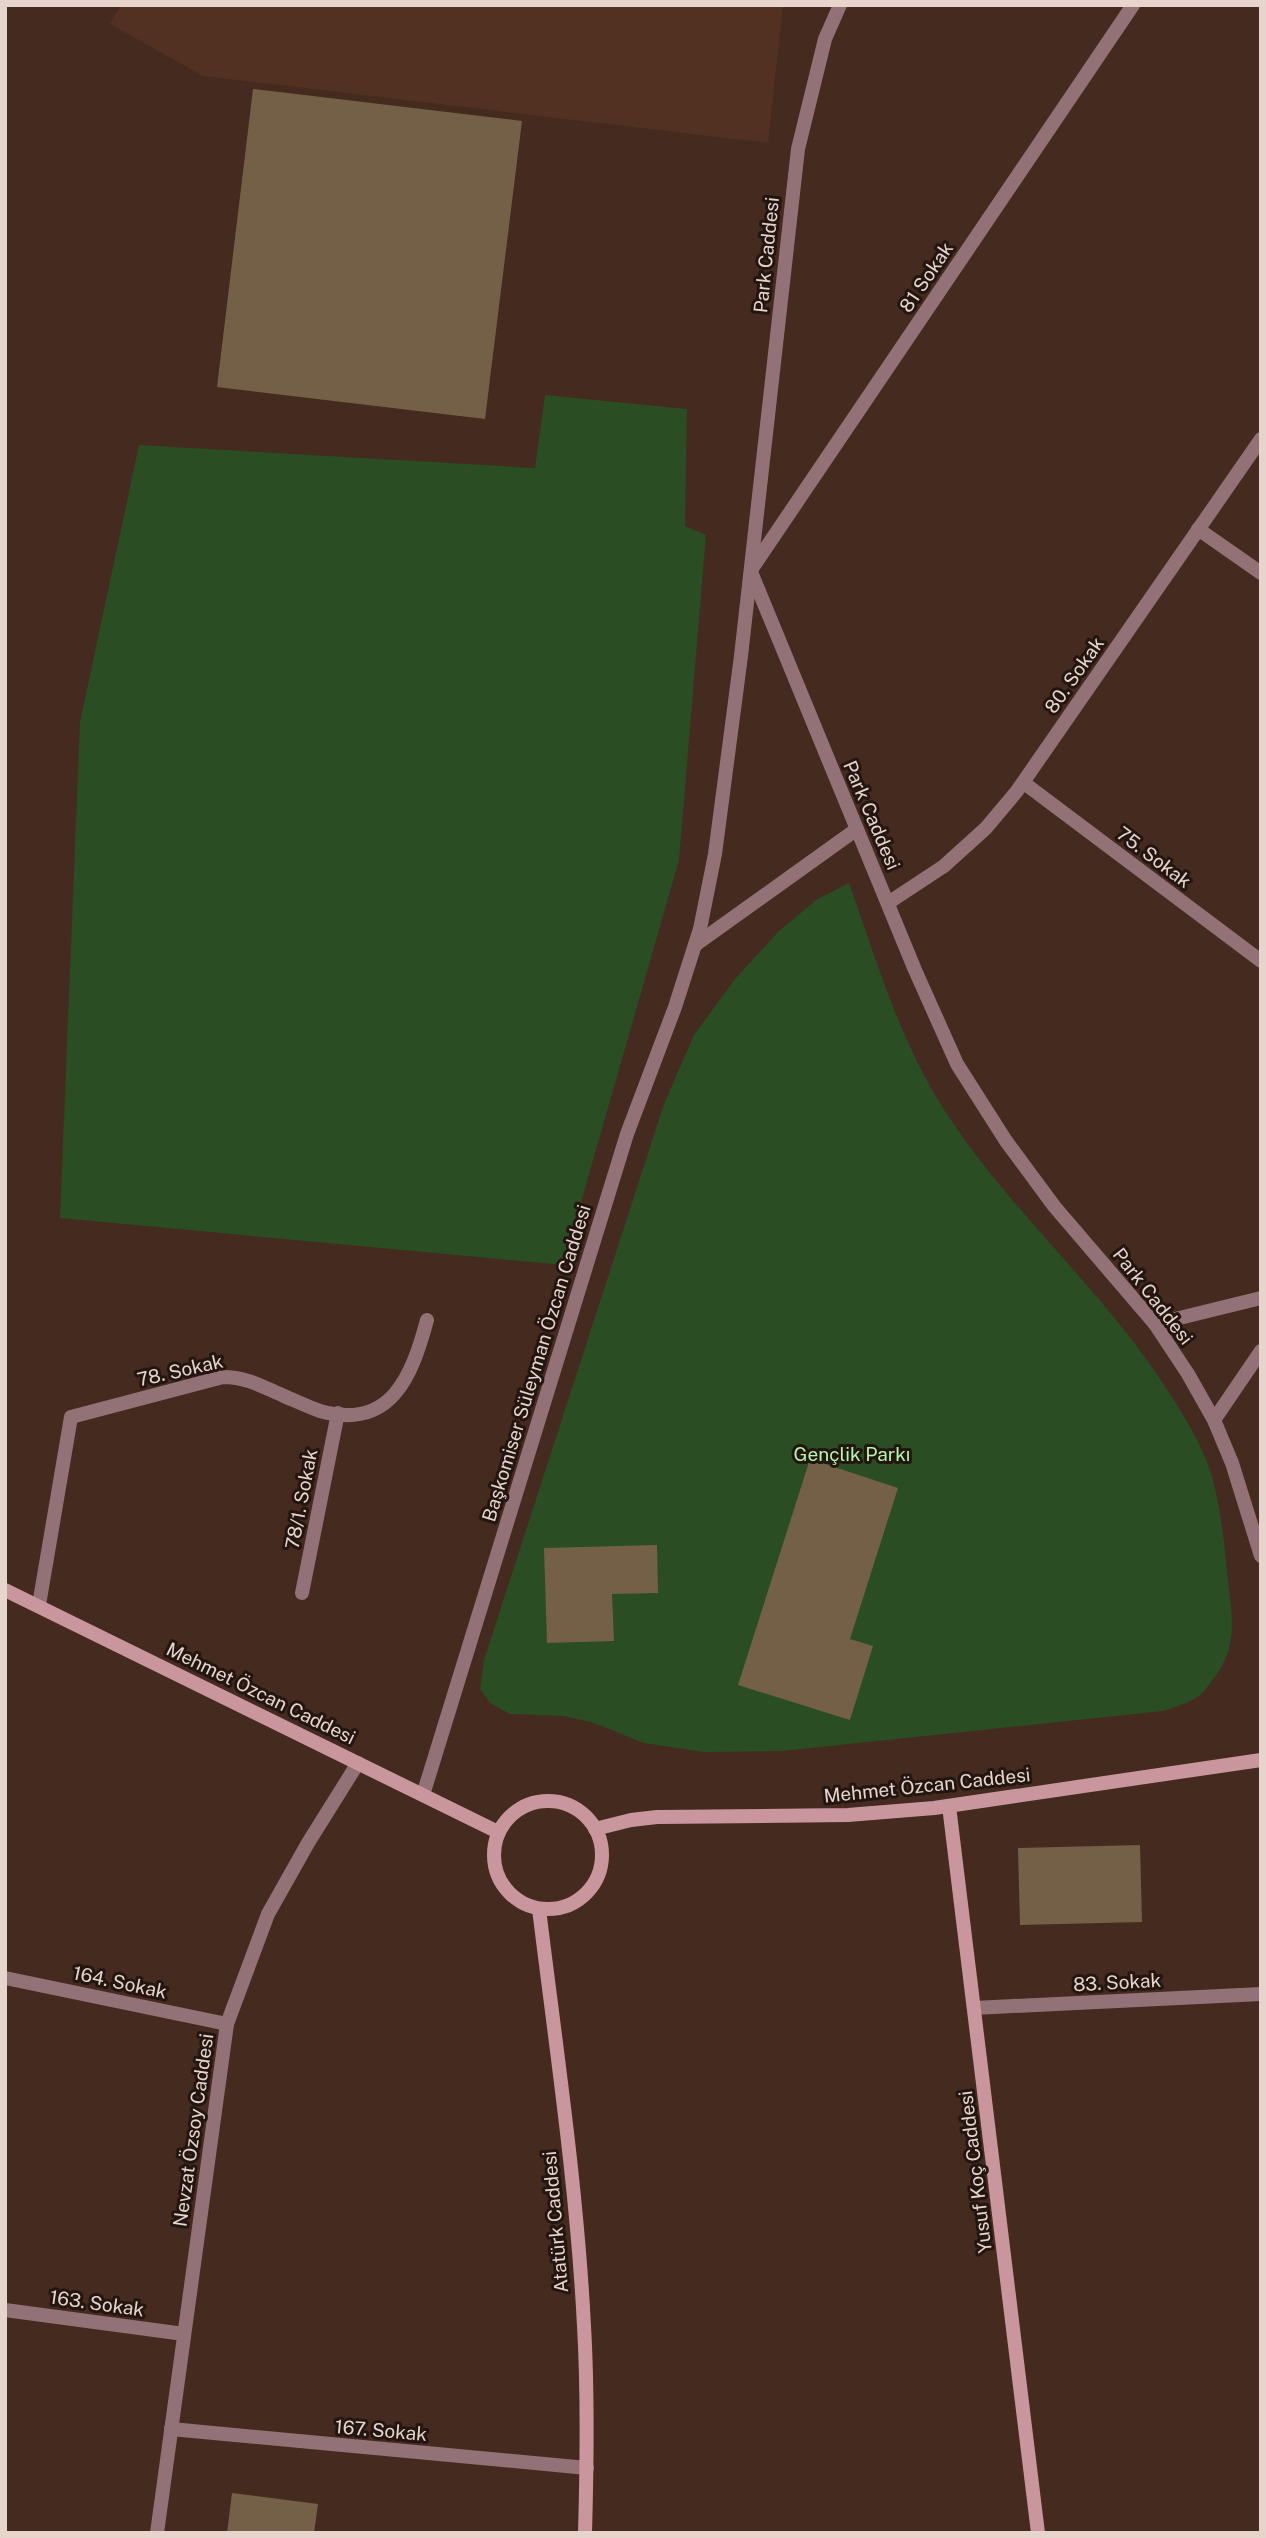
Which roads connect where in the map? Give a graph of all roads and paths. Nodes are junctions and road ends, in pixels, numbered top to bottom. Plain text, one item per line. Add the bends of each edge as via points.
1 (839, 5) edge
2 (1133, 5) edge
3 (1261, 439) edge
4 (1198, 530) junction
5 (750, 571) junction
6 (1261, 573) edge
7 (1024, 783) junction
8 (857, 829) junction
9 (888, 903) junction
10 (695, 945) junction
11 (1261, 961) edge
12 (1261, 1298) edge
13 (427, 1320) dead end
14 (1155, 1324) junction
15 (1261, 1352) edge
16 (338, 1413) junction
17 (1214, 1420) junction
18 (1261, 1556) edge
19 (5, 1590) edge
20 (302, 1593) dead end
21 (39, 1605) junction
22 (1261, 1760) edge
23 (358, 1763) junction
24 (423, 1795) junction
25 (950, 1806) junction
26 (596, 1829) junction
27 (498, 1832) junction
28 (539, 1909) junction
29 (5, 1978) edge
30 (1261, 1994) edge
31 (974, 2008) junction
32 (227, 2024) junction
33 (5, 2310) edge
34 (184, 2334) junction
35 (171, 2429) junction
36 (587, 2468) junction
37 (157, 2533) edge
38 (585, 2533) edge
39 (1038, 2533) edge

1 - 5 street, Park Caddesi via 825,39 798,149
2 - 5 street, 81 Sokak
3 - 4 street, 80. Sokak
4 - 6 street
4 - 7 street, 80. Sokak
5 - 8 street, Park Caddesi
5 - 10 street, Başkomiser Süleyman Özcan Caddesi via 715,854
7 - 9 street, 80. Sokak via 986,828 944,866
7 - 11 street, 75. Sokak
8 - 9 street, Park Caddesi
8 - 10 street
9 - 14 street, Park Caddesi via 957,1064 1054,1206
10 - 24 street, Başkomiser Süleyman Özcan Caddesi via 627,1133
12 - 14 street
13 - 16 street, 78. Sokak via 407,1380 382,1405 355,1416
14 - 17 street, Park Caddesi
15 - 17 street
16 - 20 street, 78/1. Sokak
16 - 21 street, 78. Sokak via 321,1411 240,1377 223,1377 71,1417
17 - 18 street, Park Caddesi
19 - 21 street, Mehmet Özcan Caddesi
21 - 23 street, Mehmet Özcan Caddesi
22 - 25 street, Mehmet Özcan Caddesi
23 - 24 street, Mehmet Özcan Caddesi
23 - 32 street, Nevzat Özsoy Caddesi via 268,1914
24 - 27 street, Mehmet Özcan Caddesi
25 - 26 street, Mehmet Özcan Caddesi via 848,1815 657,1818
25 - 31 street, Yusuf Koç Caddesi
26 - 27 street via 582,1812 551,1800 518,1809
26 - 28 street via 603,1858 590,1890 558,1909
27 - 28 street via 493,1856 496,1875 521,1903
28 - 36 street, Atatürk Caddesi via 584,2325
29 - 32 street, 164. Sokak
30 - 31 street, 83. Sokak
31 - 39 street, Yusuf Koç Caddesi
32 - 34 street, Nevzat Özsoy Caddesi
33 - 34 street, 163. Sokak
34 - 35 street, Nevzat Özsoy Caddesi
35 - 36 street, 167. Sokak
35 - 37 street, Nevzat Özsoy Caddesi
36 - 38 street, Atatürk Caddesi

